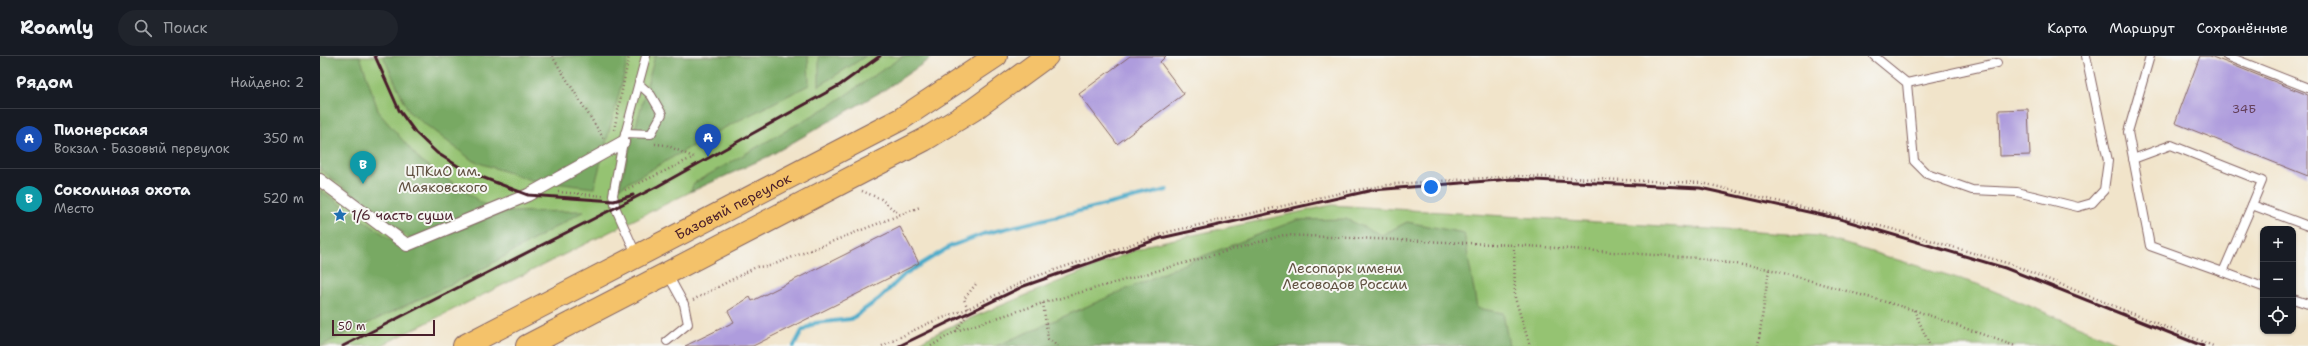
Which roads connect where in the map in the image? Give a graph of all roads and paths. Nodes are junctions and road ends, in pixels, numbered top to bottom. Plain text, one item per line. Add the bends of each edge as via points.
1 (552, 56) edge
2 (629, 56) edge
3 (646, 56) edge
4 (996, 56) edge
5 (1047, 56) edge
6 (1874, 56) edge
7 (2086, 56) edge
8 (2150, 56) edge
9 (2227, 56) edge
10 (1997, 63) dead end
11 (1907, 83) junction
12 (639, 84) junction
13 (2308, 88) edge
14 (624, 138) junction
15 (652, 144) dead end
16 (610, 148) junction
17 (694, 157) dead end
18 (2133, 159) junction
19 (320, 180) edge
20 (861, 191) dead end
21 (2252, 204) junction
22 (920, 207) dead end
23 (900, 215) junction
24 (2308, 226) edge
25 (1514, 245) junction
26 (637, 256) junction
27 (1769, 269) junction
28 (2223, 272) junction
29 (667, 274) junction
30 (976, 284) dead end
31 (2260, 286) edge
32 (2296, 300) edge
33 (684, 304) junction
34 (1043, 304) junction
35 (2308, 304) edge
36 (967, 309) junction
37 (1914, 310) junction
38 (956, 331) junction
39 (667, 341) dead end
40 (464, 346) edge
41 (527, 346) edge
42 (882, 346) edge
43 (932, 346) edge
44 (1058, 346) edge
45 (1530, 346) edge
46 (1758, 346) edge
47 (1930, 346) edge
48 (2015, 346) edge
49 (2213, 346) edge

1 - 16 path
2 - 16 path
3 - 12 lane
4 - 26 main road, Базовый переулок via 901,119
5 - 29 main road, Базовый переулок via 973,110 924,140
6 - 11 lane
7 - 11 lane via 2108,161 2104,190 2092,203 2078,207 2018,192 1972,190 1927,174 1914,162
8 - 18 lane via 2128,132
9 - 13 lane
10 - 11 lane
12 - 14 lane
12 - 14 lane via 651,96 662,114 652,134
14 - 16 street
14 - 26 lane via 612,195
15 - 17 path via 666,145
16 - 19 street via 528,195 407,245
18 - 21 lane via 2171,145 2262,180
18 - 28 lane via 2150,246
20 - 23 path via 881,199
21 - 24 lane
21 - 28 lane
22 - 23 path
23 - 33 path via 770,266 756,267
25 - 27 path via 1697,258
25 - 34 path via 1284,235
25 - 45 path via 1516,298
26 - 40 main road, Базовый переулок
27 - 37 path
27 - 46 path
28 - 31 lane
29 - 33 lane
29 - 41 main road, Базовый переулок
30 - 36 path via 964,299
32 - 35 lane
33 - 39 lane via 688,324
34 - 38 path
34 - 44 path via 1048,339
36 - 38 path via 969,312
36 - 42 path via 929,323
36 - 49 path via 1031,278 1168,232 1345,192 1394,184 1518,176 1702,183 1892,228 2010,264
37 - 47 path
37 - 48 path
38 - 43 path

